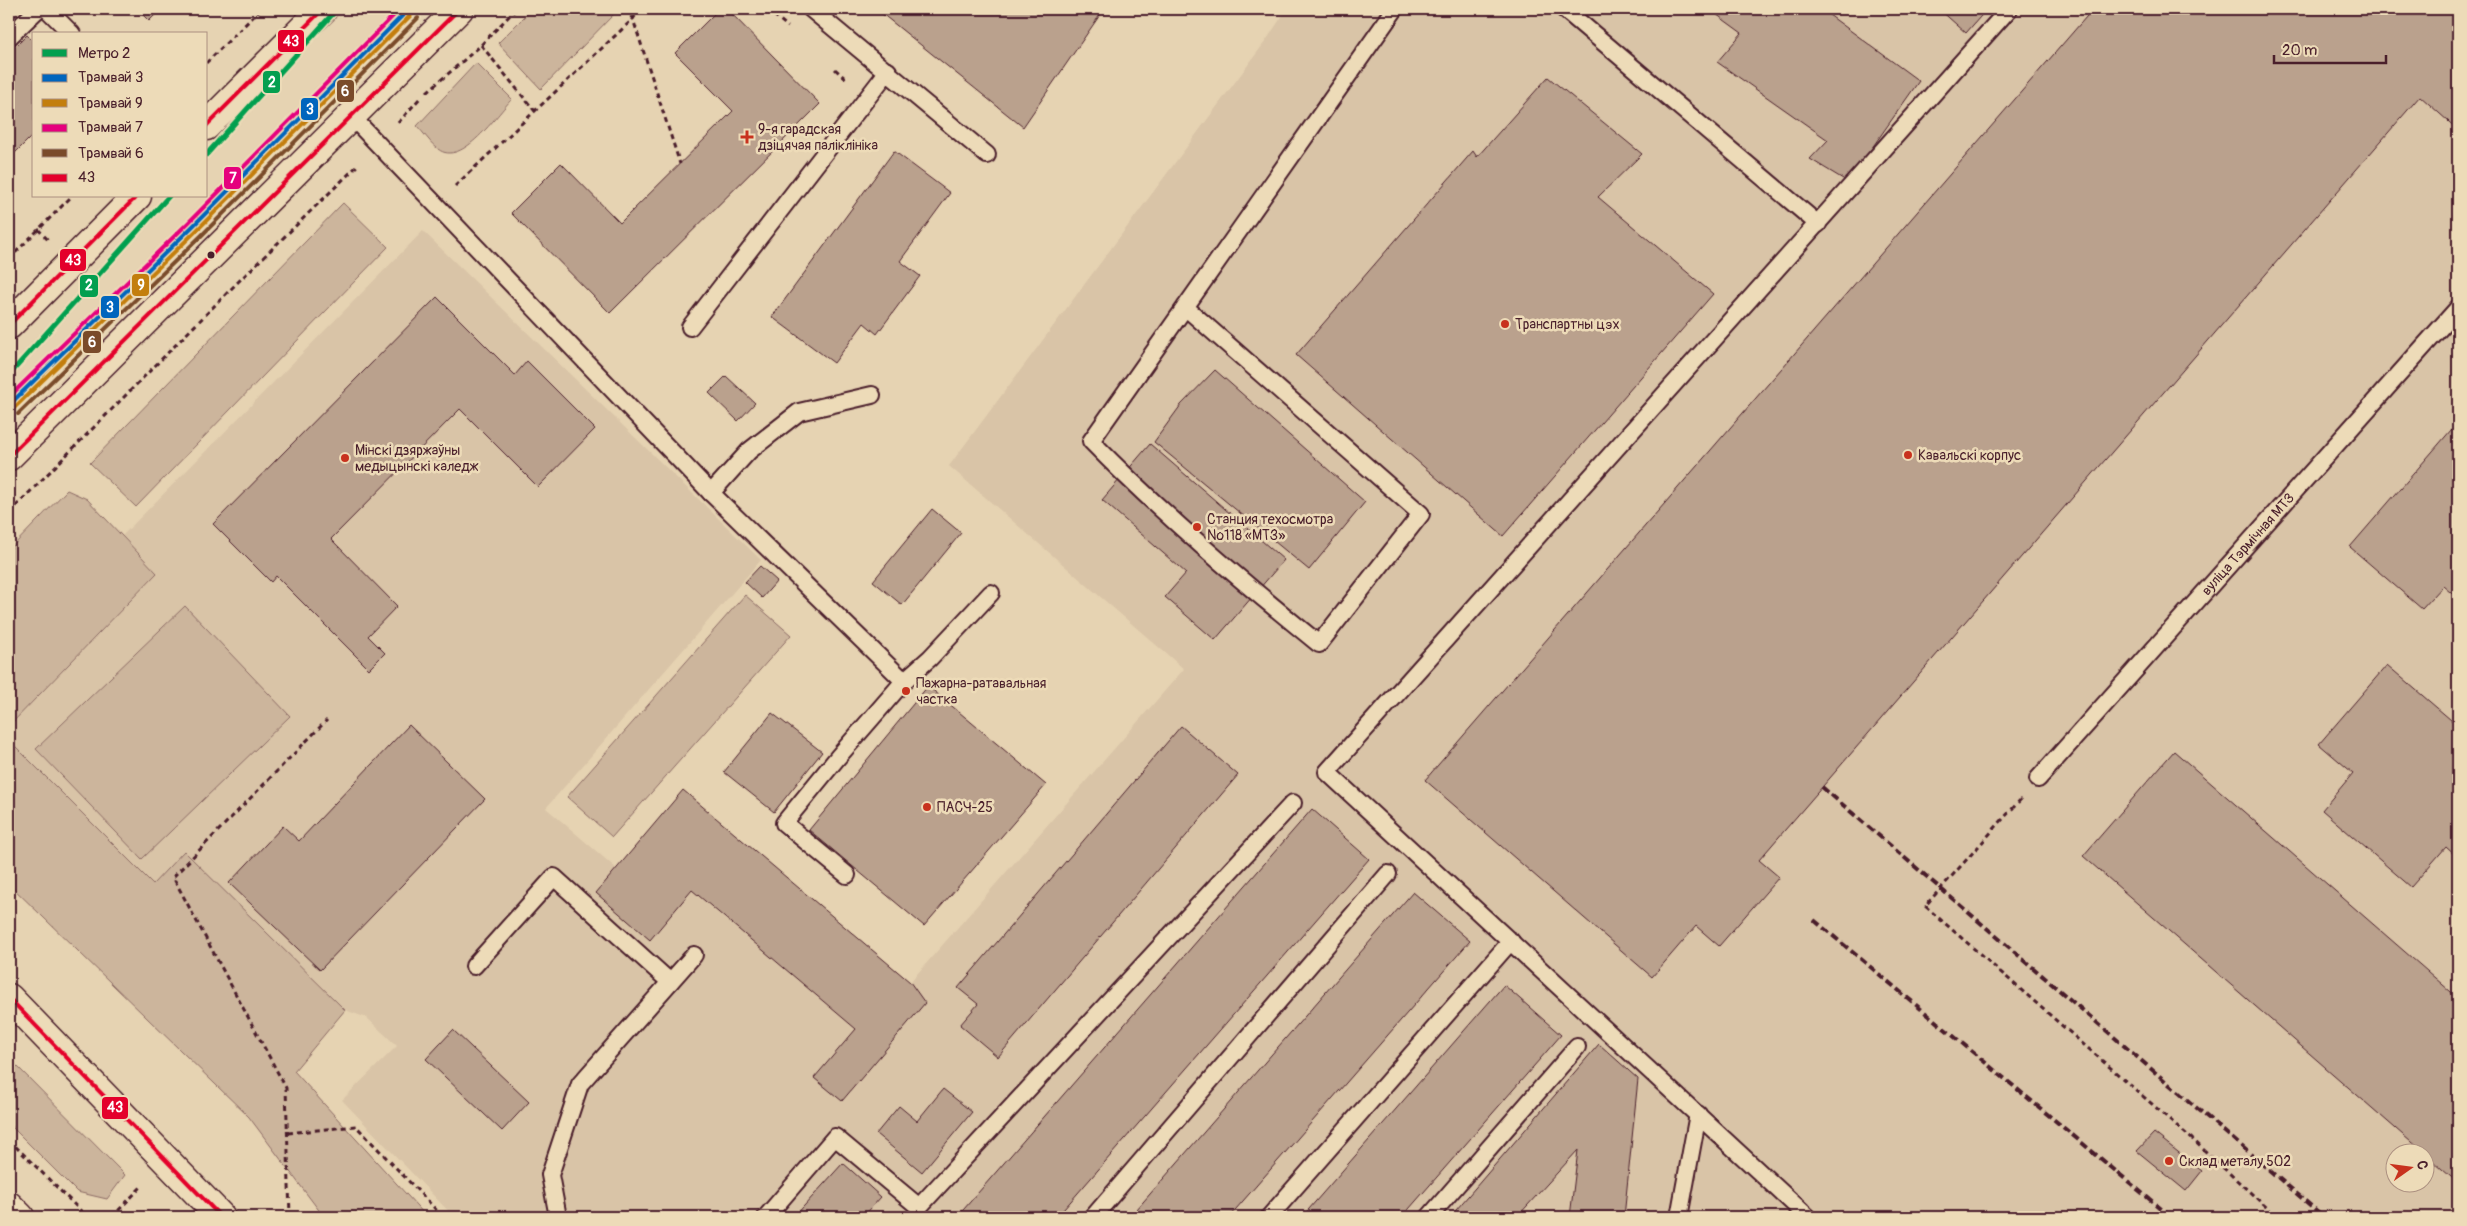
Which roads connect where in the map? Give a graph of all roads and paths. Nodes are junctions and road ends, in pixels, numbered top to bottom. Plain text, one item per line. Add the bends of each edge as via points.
1 (38, 9) edge
2 (47, 9) edge
3 (261, 9) edge
4 (323, 9) edge
5 (459, 9) edge
6 (516, 9) edge
7 (625, 9) edge
8 (640, 9) edge
9 (811, 9) edge
10 (1395, 9) edge
11 (1564, 9) edge
12 (2009, 9) edge
13 (633, 18) junction
14 (70, 32) edge
15 (9, 37) edge
16 (481, 45) junction
17 (208, 61) edge
18 (888, 71) junction
19 (534, 110) junction
20 (352, 117) junction
21 (208, 124) edge
22 (379, 145) junction
23 (987, 155) dead end
24 (680, 164) dead end
25 (70, 198) edge
26 (135, 198) edge
27 (435, 204) junction
28 (1818, 224) junction
29 (9, 259) edge
30 (1185, 307) junction
31 (2458, 308) edge
32 (9, 325) edge
33 (690, 327) dead end
34 (872, 395) dead end
35 (9, 456) edge
36 (710, 493) junction
37 (9, 513) edge
38 (991, 593) dead end
39 (904, 681) junction
40 (327, 720) dead end
41 (2038, 780) joint
42 (1293, 803) dead end
43 (1388, 874) dead end
44 (847, 875) dead end
45 (1511, 941) junction
46 (694, 955) dead end
47 (474, 966) dead end
48 (670, 982) junction
49 (9, 998) edge
50 (1578, 1048) dead end
51 (1698, 1114) junction
52 (288, 1132) junction
53 (9, 1140) edge
54 (146, 1182) dead end
55 (9, 1206) edge
56 (919, 1212) edge
57 (20, 1217) edge
58 (87, 1217) edge
59 (112, 1217) edge
60 (221, 1217) edge
61 (290, 1217) edge
62 (443, 1217) edge
63 (558, 1217) edge
64 (766, 1217) edge
65 (1093, 1217) edge
66 (1269, 1217) edge
67 (1429, 1217) edge
68 (1679, 1217) edge
69 (1808, 1217) edge
70 (2277, 1217) edge

1 - 15 lane
2 - 14 lane
3 - 17 path
4 - 21 main road
5 - 20 main road
6 - 16 path
7 - 13 path
8 - 13 path
9 - 18 lane
10 - 30 lane
11 - 28 lane
12 - 28 lane
13 - 19 path
13 - 24 path
16 - 19 path
16 - 22 path via 424,95
18 - 23 lane
18 - 33 lane
19 - 27 path
20 - 22 lane
20 - 35 main road
22 - 27 lane
22 - 37 path
25 - 29 path
26 - 32 main road
27 - 36 lane
28 - 45 lane via 1328,772
30 - 30 lane via 1091,441 1241,579 1319,644 1420,514
31 - 41 lane, вуліца Тэрмічная МТЗ
34 - 36 lane via 799,412 749,451
36 - 39 lane
38 - 39 lane
39 - 44 lane via 784,823
40 - 52 path via 174,877 286,1088
41 - 70 path via 1925,906
42 - 56 lane
43 - 65 lane
45 - 51 lane
45 - 66 lane
46 - 48 lane
47 - 48 lane via 554,877
48 - 63 lane via 580,1084 550,1175
49 - 60 main road
50 - 67 lane
51 - 68 lane
51 - 69 lane
52 - 61 path
52 - 62 path via 356,1126
53 - 58 path
54 - 59 path
55 - 57 main road
56 - 64 lane via 835,1137

